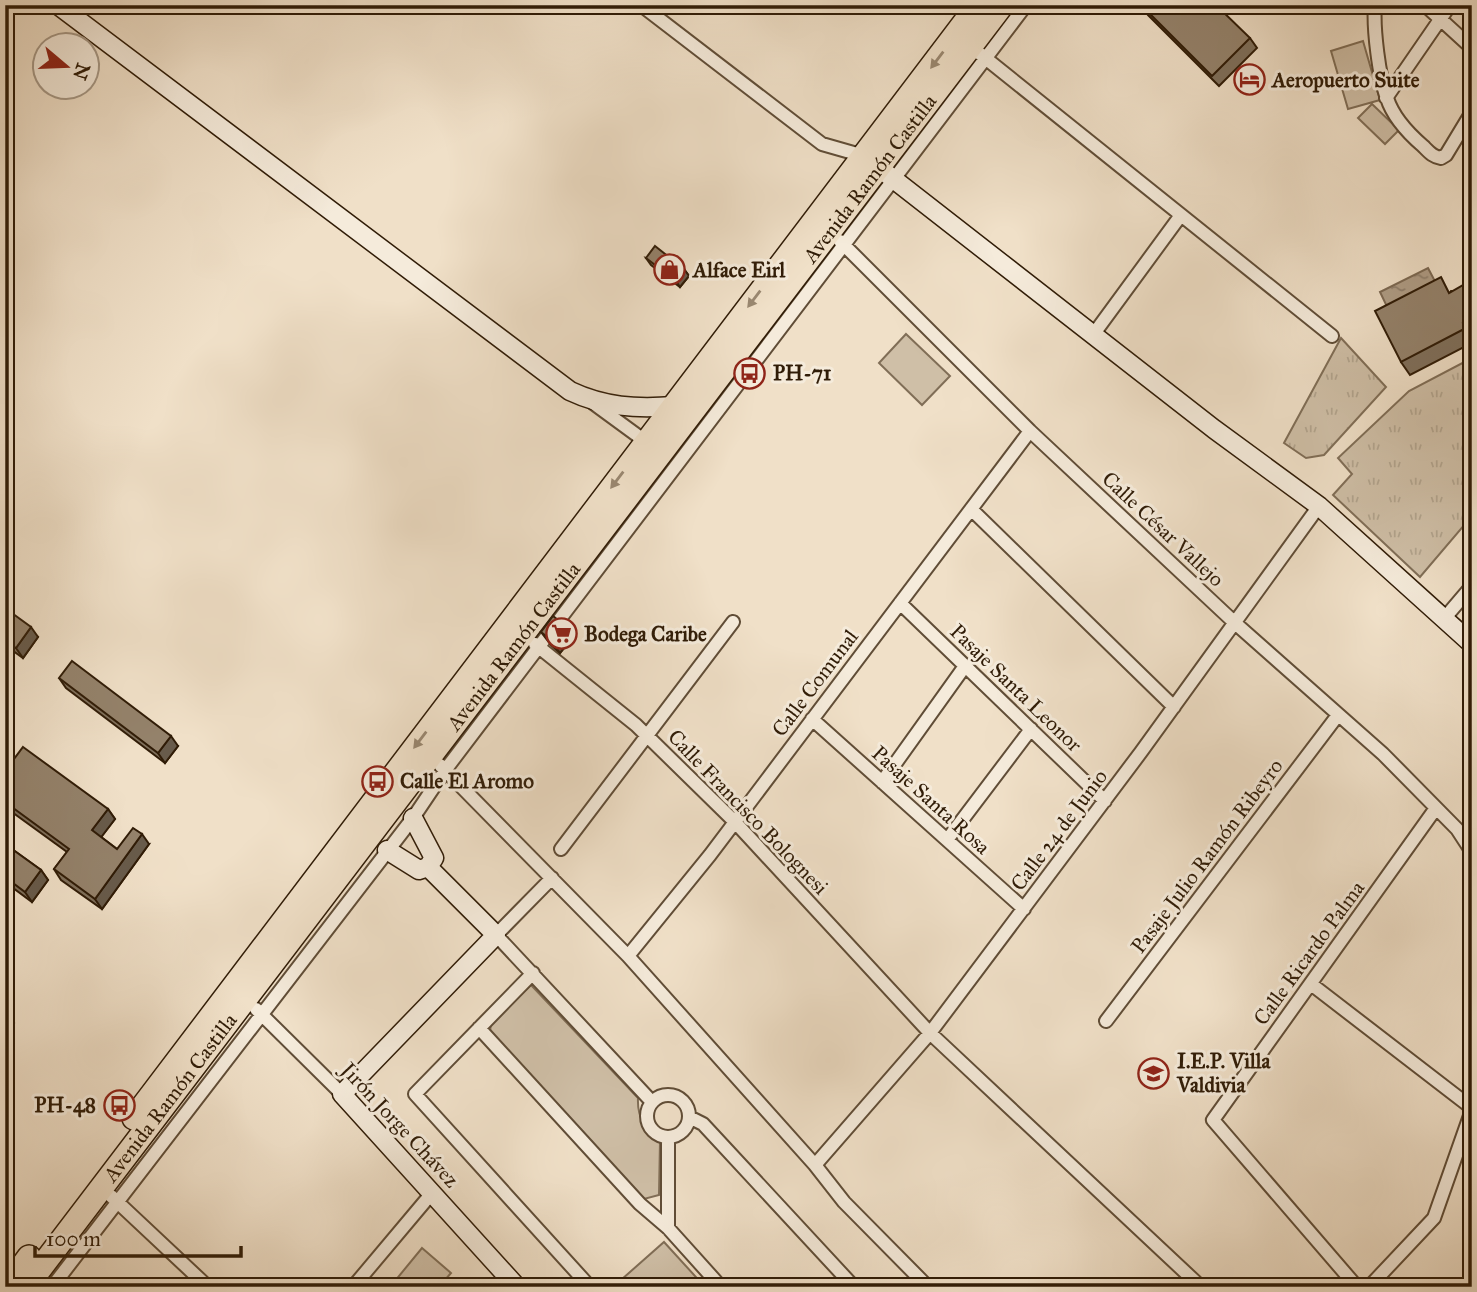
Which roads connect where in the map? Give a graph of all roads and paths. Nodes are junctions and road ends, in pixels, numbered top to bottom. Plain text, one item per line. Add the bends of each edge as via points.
1 (58, 5) edge
2 (641, 5) edge
3 (978, 5) edge
4 (1002, 5) edge
5 (1026, 5) edge
6 (1375, 5) edge
7 (1425, 5) edge
8 (1450, 5) edge
9 (1440, 20) junction
10 (1472, 48) edge
11 (978, 52) junction
12 (1386, 98) junction
13 (1472, 112) edge
14 (878, 167) junction
15 (1181, 215) junction
16 (837, 238) junction
17 (1093, 335) junction
18 (1332, 336) dead end
19 (735, 372) junction
20 (591, 401) junction
21 (674, 406) junction
22 (1030, 431) junction
23 (653, 447) junction
24 (1319, 506) junction
25 (971, 509) junction
26 (623, 518) junction
27 (1472, 586) edge
28 (900, 603) junction
29 (1443, 620) junction
30 (733, 622) dead end
31 (1234, 623) junction
32 (530, 641) junction
33 (1472, 644) edge
34 (965, 666) junction
35 (1174, 707) junction
36 (1338, 715) junction
37 (812, 719) junction
38 (1031, 729) junction
39 (647, 735) junction
40 (438, 763) junction
41 (882, 782) junction
42 (1105, 801) junction
43 (1436, 808) junction
44 (413, 818) junction
45 (734, 822) junction
46 (947, 840) junction
47 (378, 844) junction
48 (1470, 844) edge
49 (561, 849) dead end
50 (428, 867) junction
51 (552, 878) junction
52 (1024, 909) junction
53 (496, 935) junction
54 (628, 957) junction
55 (533, 974) junction
56 (1311, 984) junction
57 (253, 1006) junction
58 (1106, 1021) dead end
59 (479, 1028) junction
60 (930, 1033) junction
61 (342, 1094) junction
62 (652, 1102) junction
63 (1472, 1109) edge
64 (689, 1117) junction
65 (668, 1137) junction
66 (815, 1165) junction
67 (432, 1193) junction
68 (109, 1194) junction
69 (668, 1228) junction
70 (7, 1287) edge
71 (26, 1287) edge
72 (52, 1287) edge
73 (208, 1287) edge
74 (353, 1287) edge
75 (516, 1287) edge
76 (590, 1287) edge
77 (721, 1287) edge
78 (854, 1287) edge
79 (928, 1287) edge
80 (1201, 1287) edge
81 (1357, 1287) edge
82 (1368, 1287) edge

1 - 20 street via 570,391
2 - 14 street via 822,144
3 -> 14 highway, Avenida Ramón Castilla
4 - 11 highway, Avenida Ramón Castilla
5 - 11 street
6 - 12 street via 1373,24
7 - 9 street
8 - 9 street
9 - 10 street
9 - 12 street
11 - 14 highway, Avenida Ramón Castilla
11 - 15 street
12 - 13 street via 1413,137 1441,158
14 - 16 highway, Avenida Ramón Castilla
14 - 17 street
14 -> 21 highway, Avenida Ramón Castilla
15 - 17 street
15 - 18 street
16 - 19 highway, Avenida Ramón Castilla
16 - 22 street, Calle César Vallejo
17 - 24 street
19 - 23 highway, Avenida Ramón Castilla
19 - 26 street
20 - 21 street via 624,408
20 - 23 street
21 - 23 highway, Avenida Ramón Castilla
22 - 25 street, Calle Comunal
22 - 31 street, Calle César Vallejo
23 - 26 highway, Avenida Ramón Castilla
23 -> 70 highway, Avenida Ramón Castilla
24 - 29 street
24 - 31 street, Calle 24 de Junio
25 - 28 street, Calle Comunal
25 - 35 street
26 - 32 highway, Avenida Ramón Castilla
27 - 29 street
28 - 34 street, Pasaje Santa Leonor
28 - 37 street, Calle Comunal
29 - 33 street
30 - 39 street
31 - 35 street, Calle 24 de Junio
31 - 36 street, Calle César Vallejo
32 - 39 street, Calle Francisco Bolognesi
32 - 40 highway, Avenida Ramón Castilla
34 - 38 street, Pasaje Santa Leonor
34 - 41 street
35 - 42 street, Calle 24 de Junio
36 - 43 street, Calle César Vallejo
36 - 58 street, Pasaje Julio Ramón Ribeyro
37 - 41 street, Pasaje Santa Rosa
37 - 45 street, Calle Comunal
38 - 42 street, Pasaje Santa Leonor
38 - 46 street
39 - 45 street, Calle Francisco Bolognesi
39 - 49 street
40 - 44 street
40 - 47 highway, Avenida Ramón Castilla
40 - 51 street
41 - 46 street, Pasaje Santa Rosa
42 - 52 street, Calle 24 de Junio
43 - 48 street, Calle César Vallejo
43 - 56 street, Calle Ricardo Palma
44 - 47 street
44 - 50 street via 433,858
45 - 54 street, Calle Comunal
45 - 60 street, Calle Francisco Bolognesi
46 - 52 street, Pasaje Santa Rosa
47 - 50 street via 419,870
47 - 57 highway, Avenida Ramón Castilla
50 - 53 street
51 - 53 street
51 - 54 street
52 - 60 street, Calle 24 de Junio
53 - 55 street
53 - 61 street
54 - 66 street
55 - 59 street
55 - 62 street
56 - 63 street
56 - 81 street, Calle Ricardo Palma via 1213,1120
57 - 61 street, Jirón Jorge Chávez
57 - 68 highway, Avenida Ramón Castilla
59 - 69 street via 640,1204
59 - 76 street via 415,1094
60 - 66 street, Calle 24 de Junio
60 - 80 street, Calle Francisco Bolognesi
61 - 67 street, Jirón Jorge Chávez
62 - 64 street via 663,1095 676,1096 686,1104
62 - 65 street via 647,1114 650,1127
63 - 82 street via 1434,1218
64 - 65 street via 680,1133
64 - 78 street via 703,1124
65 - 69 street
66 - 79 street
67 - 74 street
67 - 75 street, Jirón Jorge Chávez
68 - 71 highway, Avenida Ramón Castilla
68 - 72 street
68 - 73 street
69 - 77 street

